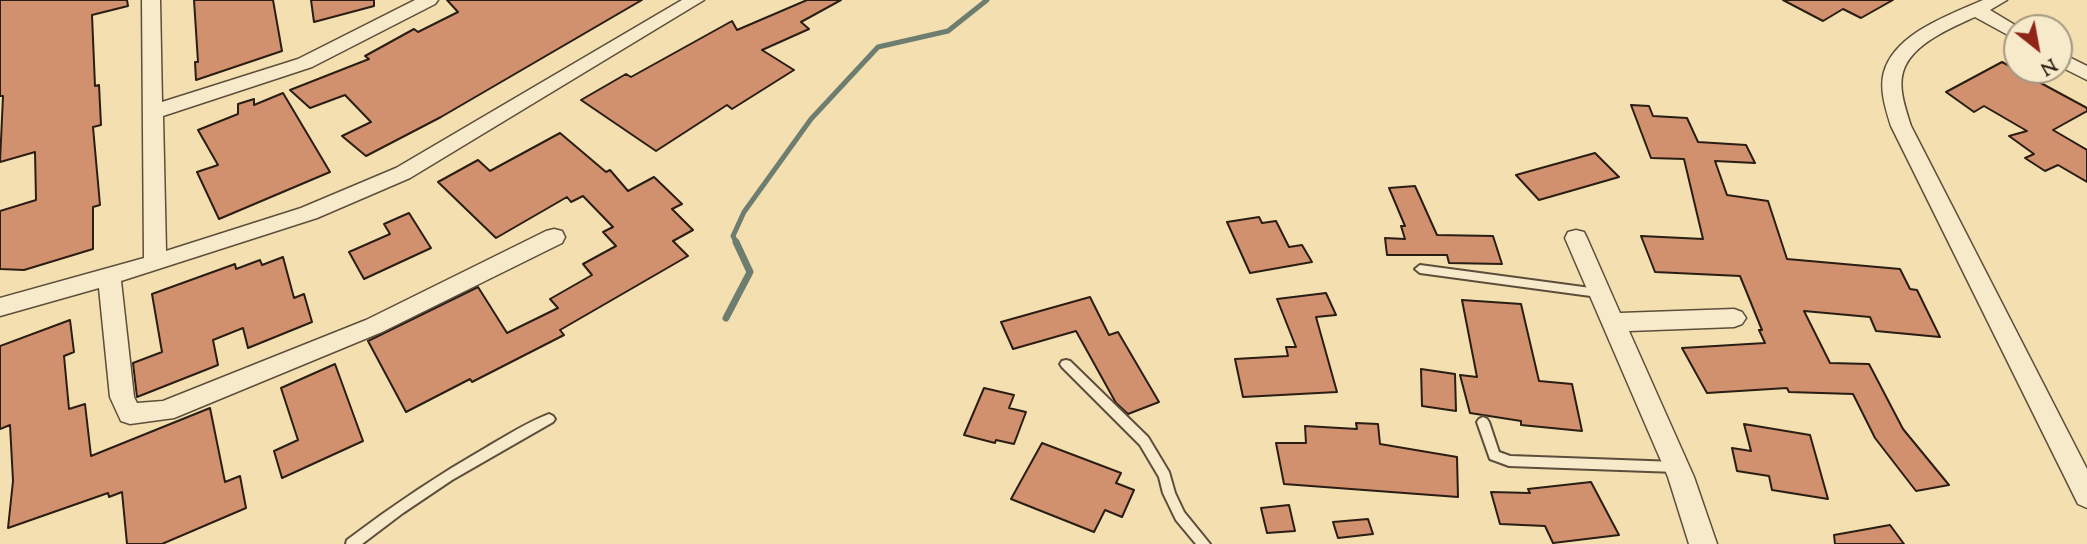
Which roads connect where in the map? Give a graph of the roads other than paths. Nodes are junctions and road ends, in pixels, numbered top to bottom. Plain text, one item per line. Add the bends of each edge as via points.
1 (151, 0) edge
2 (429, 0) edge
3 (695, 0) edge
4 (1998, 0) edge
5 (406, 5) edge
6 (1976, 10) junction
7 (2003, 26) edge
8 (153, 112) junction
9 (554, 237) dead end
10 (1576, 237) dead end
11 (155, 263) junction
12 (1420, 269) dead end
13 (109, 276) junction
14 (1598, 293) junction
15 (0, 307) edge
16 (1734, 318) dead end
17 (1611, 322) junction
18 (1066, 364) dead end
19 (549, 419) dead end
20 (1483, 422) dead end
21 (1676, 467) junction
22 (2087, 496) edge
23 (352, 544) edge
24 (1204, 544) edge
25 (1703, 544) edge

1 - 8 street
2 - 5 street
3 - 11 street via 403,173 309,213
4 - 6 street
5 - 8 street via 305,63
6 - 7 street
6 - 22 street via 1906,50 1894,71 1892,97 1901,126
8 - 11 street
9 - 13 street via 374,326 165,411 130,414 122,397
10 - 14 street
11 - 13 street
12 - 14 lane
13 - 15 street
14 - 17 street
16 - 17 street
17 - 21 street
18 - 24 lane via 1144,440 1165,476 1180,516
19 - 23 lane via 474,458
20 - 21 lane via 1494,455 1509,461
21 - 25 street

